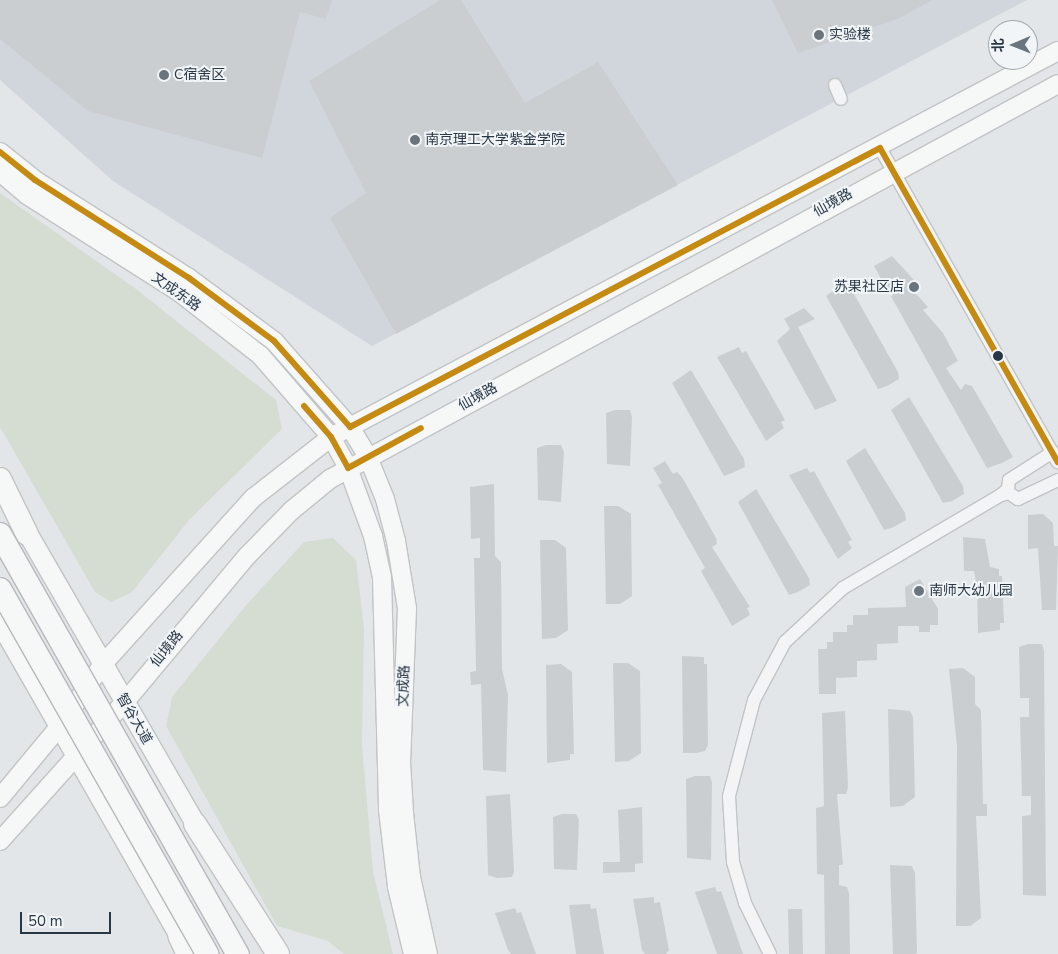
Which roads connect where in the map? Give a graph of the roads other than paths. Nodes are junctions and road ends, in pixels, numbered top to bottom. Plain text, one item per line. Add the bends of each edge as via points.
1 (1058, 51) edge
2 (1058, 84) edge
3 (836, 85) dead end
4 (841, 99) dead end
5 (880, 148) junction
6 (0, 152) edge
7 (893, 171) junction
8 (0, 172) edge
9 (350, 427) junction
10 (331, 437) junction
11 (368, 457) junction
12 (1055, 457) edge
13 (348, 468) junction
14 (0, 479) edge
15 (1058, 480) edge
16 (0, 486) edge
17 (1001, 495) junction
18 (0, 534) edge
19 (27, 534) junction
20 (0, 589) edge
21 (0, 622) edge
22 (103, 664) junction
23 (124, 703) junction
24 (59, 727) junction
25 (77, 756) junction
26 (0, 798) edge
27 (195, 824) junction
28 (0, 841) edge
29 (186, 948) edge
30 (207, 954) edge
31 (238, 954) edge
32 (264, 954) edge
33 (278, 954) edge
34 (413, 954) edge
35 (428, 954) edge
36 (770, 954) edge

1 - 5 main road, 仙境路
2 - 7 main road, 仙境路
3 - 4 street
5 - 7 street
5 - 9 main road, 仙境路
6 - 9 main road, 文成东路 via 35,180 190,278 274,341
7 - 11 main road, 仙境路
7 - 12 street
8 - 10 main road, 文成东路 via 27,194 179,292 260,355
9 - 10 main road, 仙境路
9 - 11 main road, 文成路
10 - 13 main road, 文成路
10 - 22 main road, 仙境路 via 253,498
11 - 13 main road, 仙境路
11 - 35 main road, 文成路 via 396,542 406,608 401,762 404,813 411,877
12 - 17 street via 1009,480 1008,489
13 - 23 main road, 仙境路 via 291,511 247,556
13 - 34 main road, 文成路 via 373,536 382,577 388,810 397,887
14 - 19 highway
15 - 17 street via 1018,498 1010,493
16 - 19 main road, 智谷大道
17 - 36 street via 843,588 785,642 754,700 729,796 733,862 745,903
18 - 31 highway, 智谷大道, bridge
19 - 22 main road, 智谷大道
20 - 30 highway, bridge
21 - 24 main road
22 - 23 main road, 智谷大道
22 - 24 main road, 仙境路
23 - 25 main road, 仙境路
23 - 27 main road, 智谷大道
24 - 25 main road
24 - 26 main road, 仙境路
25 - 28 main road, 仙境路
25 - 29 main road
27 - 32 main road, 智谷大道
27 - 33 highway

